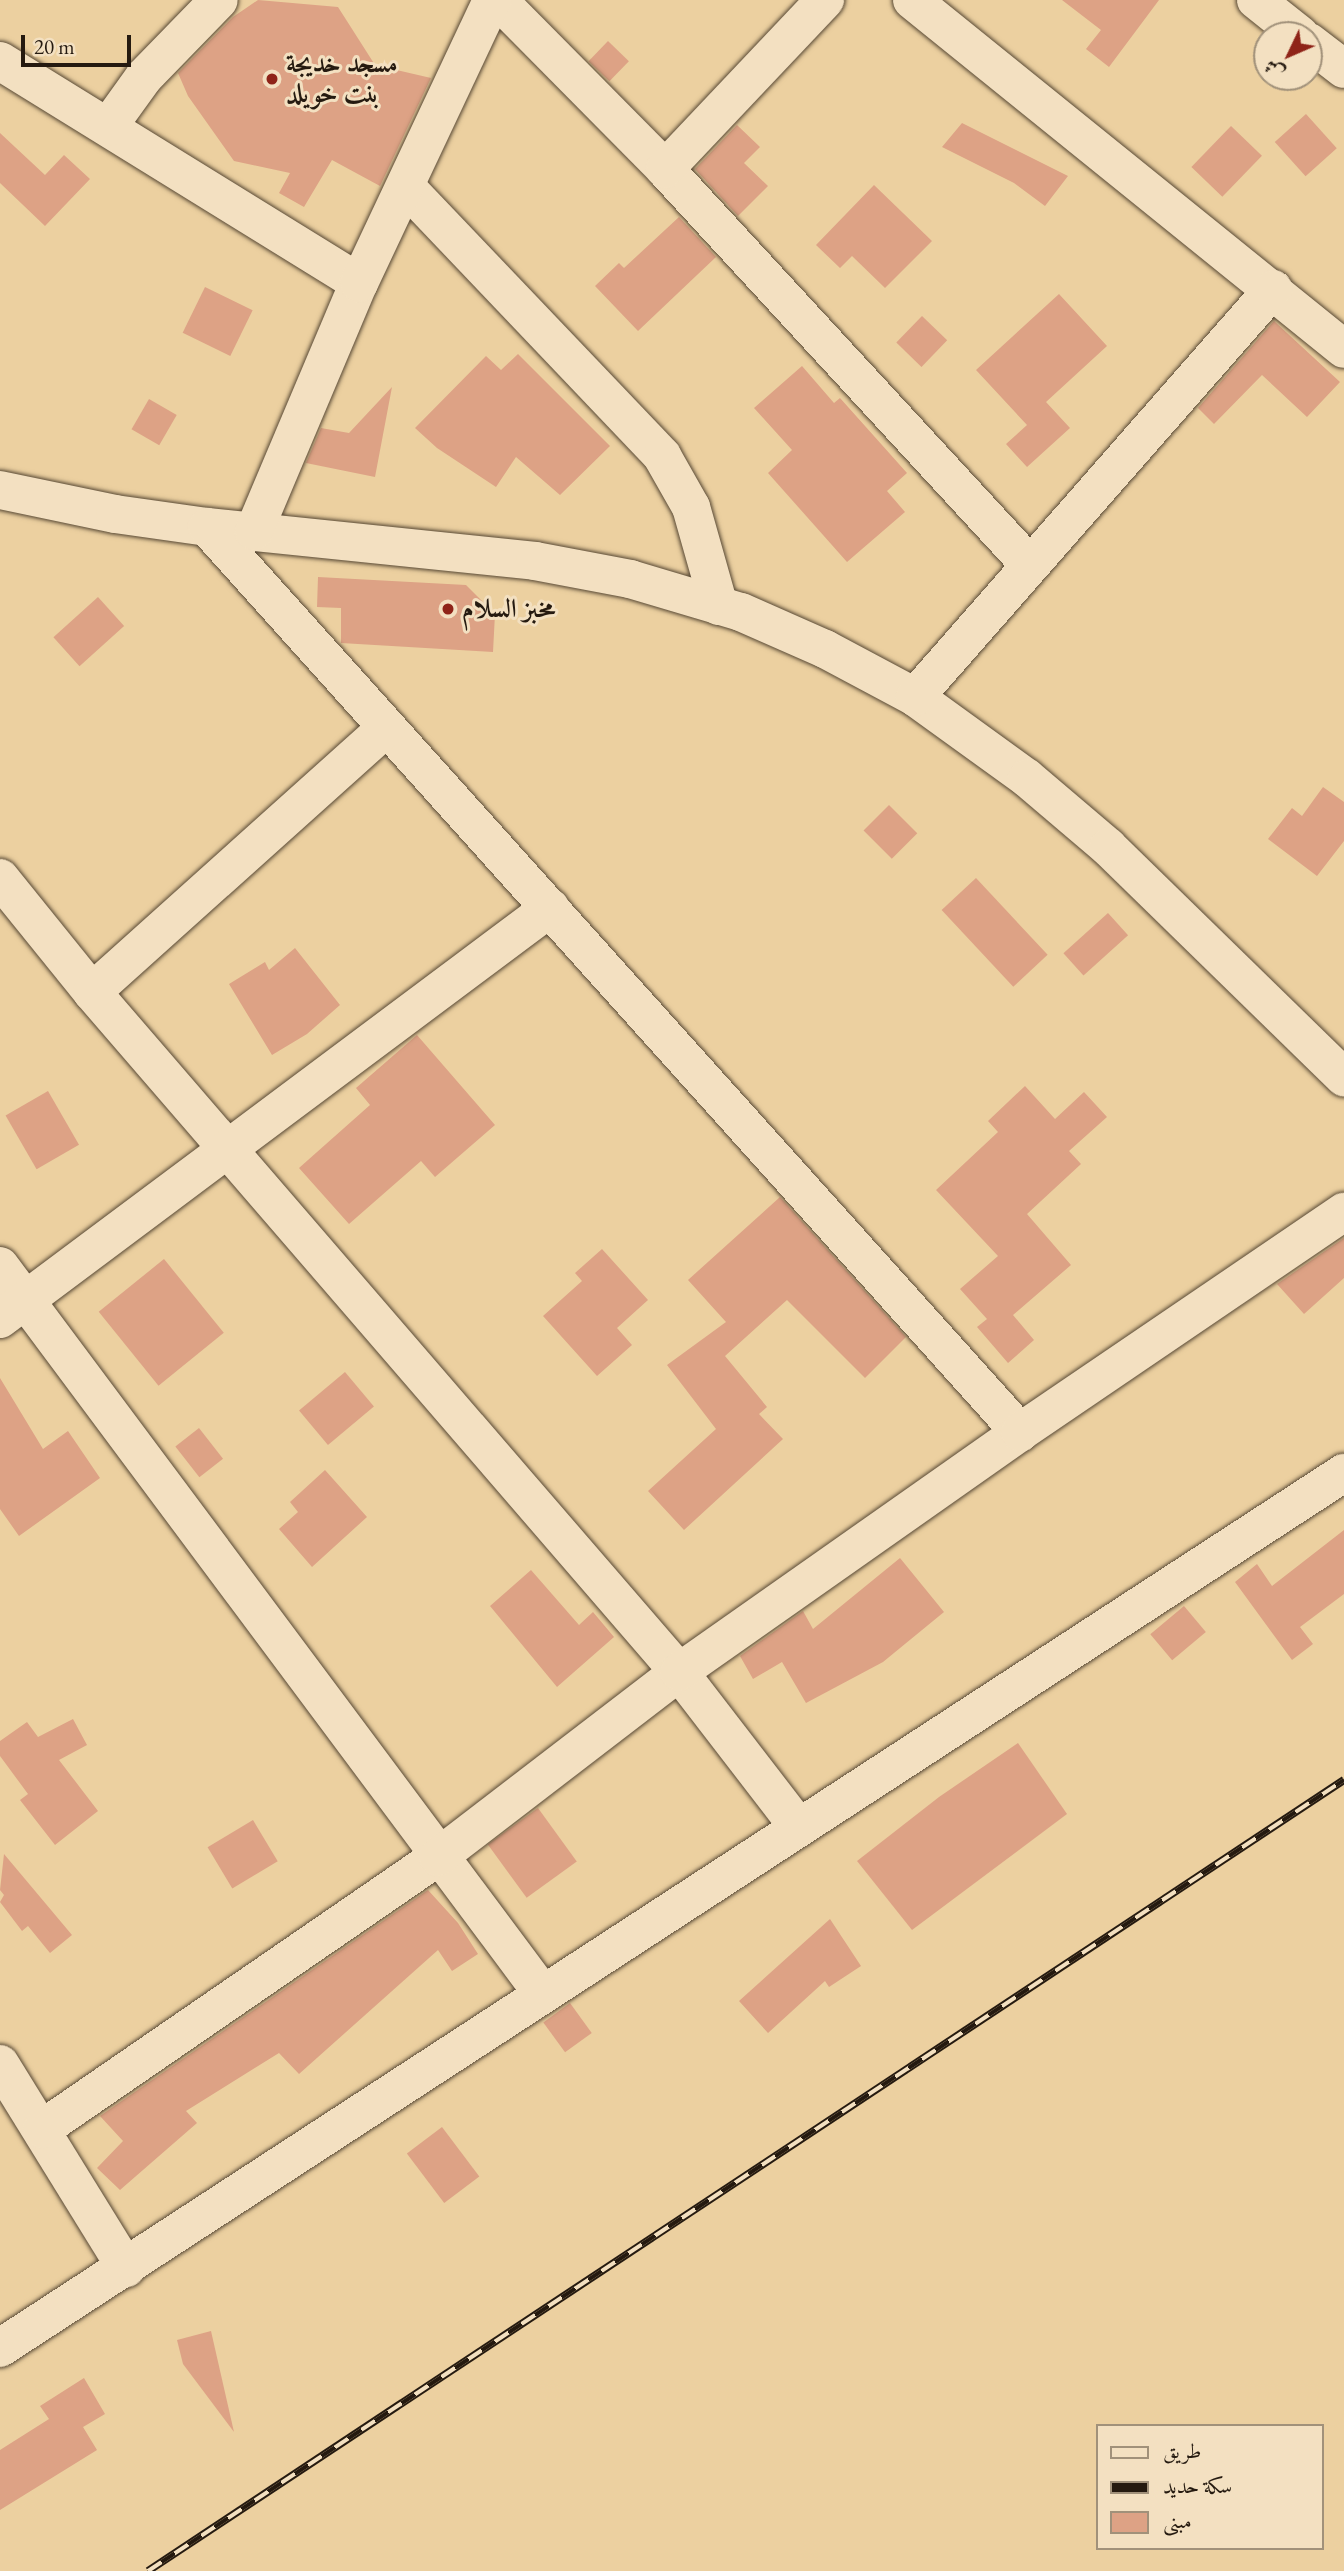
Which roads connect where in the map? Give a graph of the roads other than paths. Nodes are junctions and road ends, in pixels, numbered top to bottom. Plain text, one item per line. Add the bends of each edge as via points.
1 (219, 0) edge
2 (492, 0) edge
3 (498, 0) edge
4 (825, 0) edge
5 (912, 0) edge
6 (1256, 0) edge
7 (1282, 21) edge
8 (1323, 53) edge
9 (0, 61) edge
10 (1344, 69) edge
11 (107, 127) junction
12 (665, 169) junction
13 (407, 188) junction
14 (359, 283) junction
15 (1273, 289) junction
16 (1344, 349) edge
17 (0, 490) edge
18 (207, 527) junction
19 (254, 531) junction
20 (1028, 563) junction
21 (719, 606) junction
22 (915, 697) junction
23 (386, 728) junction
24 (0, 877) edge
25 (550, 908) junction
26 (92, 992) junction
27 (1344, 1077) edge
28 (228, 1146) junction
29 (1344, 1212) edge
30 (0, 1266) edge
31 (13, 1309) edge
32 (1020, 1432) junction
33 (1344, 1473) edge
34 (679, 1672) junction
35 (797, 1825) junction
36 (438, 1857) junction
37 (542, 1993) junction
38 (0, 2064) edge
39 (42, 2129) junction
40 (126, 2268) junction
41 (0, 2348) edge

1 - 11 street via 144,77
2 - 13 street
3 - 12 street
4 - 12 street
5 - 15 street
6 - 7 street
8 - 10 street
9 - 11 street
11 - 14 street
12 - 20 street
13 - 14 street
13 - 21 street via 662,456 691,507
14 - 19 street
15 - 16 street
15 - 20 street
17 - 18 street via 114,514
18 - 19 street
18 - 23 street
19 - 21 street via 535,561 630,579
20 - 22 street
21 - 22 street via 825,649
22 - 27 street via 1027,778 1108,847
23 - 25 street
23 - 26 street
24 - 26 street
25 - 28 street
25 - 32 street
26 - 28 street
28 - 31 street
28 - 34 street
29 - 32 street
30 - 31 street
31 - 36 street
32 - 34 street
33 - 35 street
34 - 35 street
34 - 36 street
35 - 37 street
36 - 37 street
36 - 39 street
37 - 40 street
38 - 39 street
39 - 40 street
40 - 41 street

